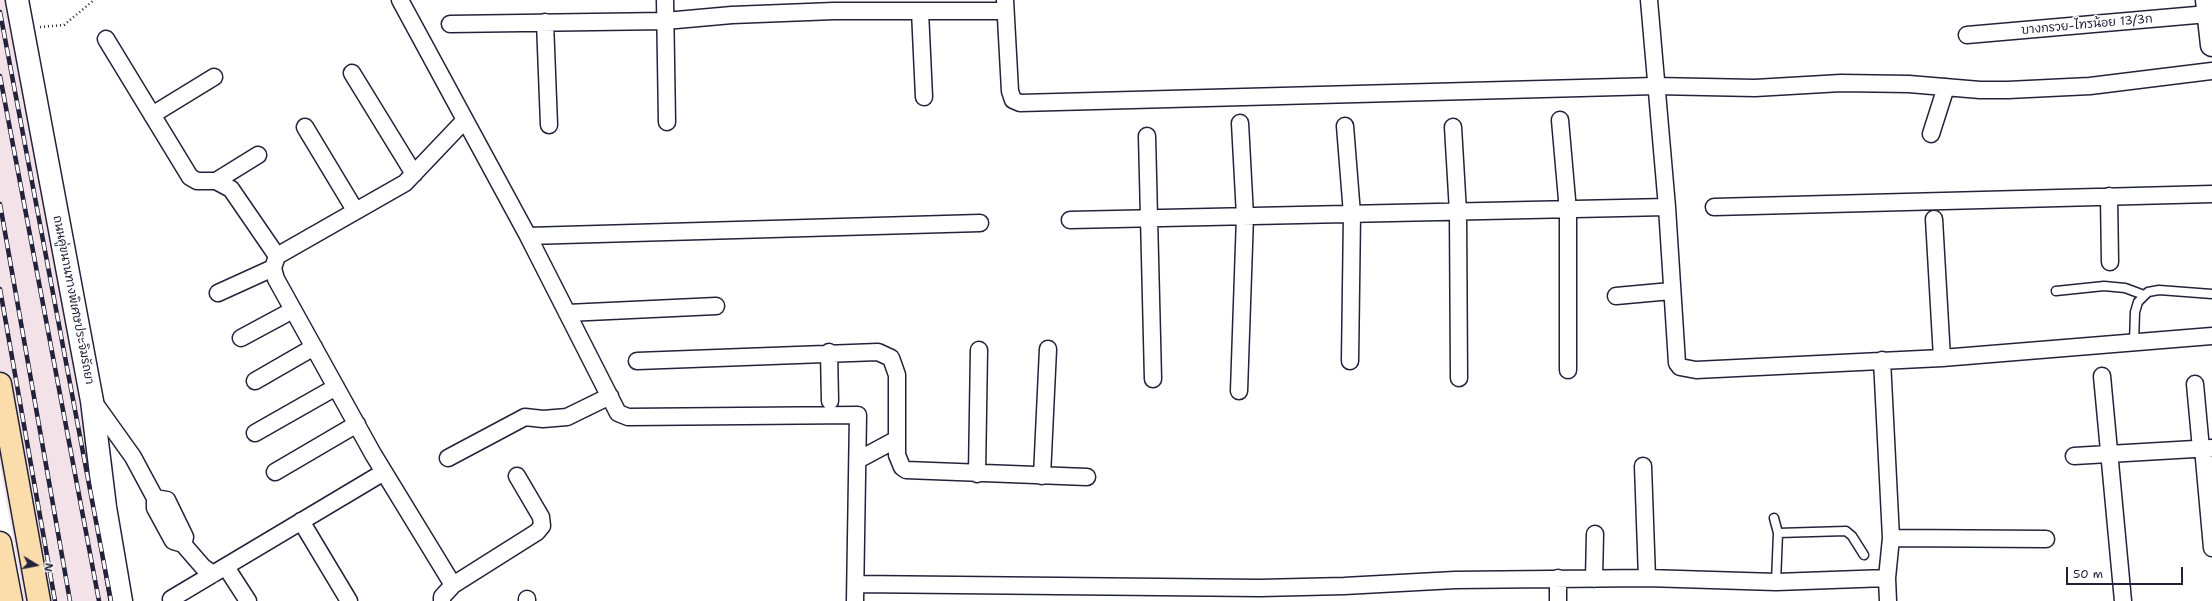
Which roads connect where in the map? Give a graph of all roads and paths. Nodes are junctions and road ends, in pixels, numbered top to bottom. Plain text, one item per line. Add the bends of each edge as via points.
1 (17, 0) edge
2 (94, 0) edge
3 (400, 0) edge
4 (665, 0) edge
5 (1652, 0) edge
6 (1005, 5) edge
7 (2208, 7) edge
8 (920, 11) junction
9 (665, 21) junction
10 (545, 22) junction
11 (450, 24) dead end
12 (22, 29) junction
13 (1966, 35) dead end
14 (106, 39) dead end
15 (2212, 45) edge
16 (2212, 71) edge
17 (352, 74) dead end
18 (214, 77) dead end
19 (1655, 86) junction
20 (1946, 87) junction
21 (924, 97) dead end
22 (152, 115) junction
23 (1560, 120) dead end
24 (464, 121) junction
25 (667, 122) dead end
26 (1240, 124) dead end
27 (549, 125) dead end
28 (1345, 126) dead end
29 (305, 127) dead end
30 (1453, 127) dead end
31 (1931, 134) dead end
32 (1147, 136) dead end
33 (258, 155) dead end
34 (414, 174) junction
35 (216, 181) junction
36 (2212, 194) edge
37 (2109, 196) junction
38 (1667, 207) junction
39 (1714, 207) dead end
40 (355, 210) junction
41 (1568, 211) junction
42 (1458, 212) junction
43 (1352, 214) junction
44 (1245, 216) junction
45 (1934, 219) dead end
46 (1070, 220) dead end
47 (1150, 220) junction
48 (980, 223) dead end
49 (528, 236) junction
50 (275, 262) junction
51 (2110, 262) dead end
52 (2056, 291) dead end
53 (1671, 292) junction
54 (218, 293) dead end
55 (2212, 294) edge
56 (2144, 295) junction
57 (1616, 296) dead end
58 (716, 306) dead end
59 (293, 310) junction
60 (567, 313) junction
61 (2212, 336) edge
62 (241, 338) dead end
63 (2134, 343) junction
64 (314, 347) junction
65 (1048, 349) dead end
66 (978, 350) dead end
67 (829, 352) junction
68 (1942, 358) junction
69 (1882, 360) junction
70 (638, 361) dead end
71 (1350, 362) dead end
72 (1568, 370) dead end
73 (2102, 376) dead end
74 (1459, 378) dead end
75 (1153, 379) dead end
76 (255, 381) dead end
77 (0, 384) edge
78 (2195, 384) dead end
79 (336, 387) junction
80 (1239, 391) dead end
81 (610, 396) junction
82 (92, 400) junction
83 (830, 401) dead end
84 (357, 424) junction
85 (255, 433) dead end
86 (897, 439) junction
87 (2205, 448) edge
88 (2110, 455) junction
89 (2074, 456) dead end
90 (448, 458) dead end
91 (858, 460) junction
92 (1643, 466) dead end
93 (275, 472) dead end
94 (384, 472) junction
95 (977, 474) junction
96 (517, 476) dead end
97 (1042, 476) junction
98 (1087, 477) dead end
99 (1774, 518) dead end
100 (301, 521) junction
101 (1778, 533) junction
102 (1594, 534) dead end
103 (1890, 538) junction
104 (2046, 539) dead end
105 (0, 543) edge
106 (2212, 548) edge
107 (1864, 555) dead end
108 (220, 570) junction
109 (1558, 578) junction
110 (1647, 578) junction
111 (1887, 578) junction
112 (1594, 579) junction
113 (1776, 582) junction
114 (856, 584) junction
115 (453, 585) junction
116 (171, 599) dead end
117 (11, 601) edge
118 (40, 601) edge
119 (122, 601) edge
120 (248, 601) edge
121 (349, 601) edge
122 (442, 601) edge
123 (855, 601) edge
124 (1558, 601) edge
125 (1888, 601) edge
126 (2123, 601) edge

1 - 12 main road, ถนนคู่ขนานทางพิเศษประจิมรัถยา
2 - 12 path via 64,25
3 - 24 street
4 - 9 street
5 - 19 street
6 - 8 street
6 - 19 street via 1010,91 1013,100 1020,103
7 - 13 street, บางกรวย-ไทรน้อย 13/3ก
7 - 15 main road
8 - 9 street via 732,15
8 - 21 street
9 - 10 street
9 - 25 street
10 - 11 street
10 - 27 street
12 - 82 main road, ถนนคู่ขนานทางพิเศษประจิมรัถยา
14 - 22 street
16 - 20 street via 2090,86 1980,90
17 - 34 street
18 - 22 street
19 - 20 street via 1755,88 1842,83
19 - 38 street
20 - 31 street
22 - 35 street via 192,180
23 - 41 street
24 - 34 street
24 - 49 street
26 - 44 street
28 - 43 street
29 - 40 street
30 - 42 street
32 - 47 street
33 - 35 street
34 - 40 street via 404,183
35 - 50 street via 232,189
36 - 37 street
37 - 39 street
37 - 51 street
38 - 41 street
38 - 53 street
40 - 50 street
41 - 42 street
41 - 72 street
42 - 43 street
42 - 74 street
43 - 44 street
43 - 71 street
44 - 47 street
44 - 80 street
45 - 68 street
46 - 47 street
47 - 75 street
48 - 49 street
49 - 60 street
50 - 54 street
50 - 59 street via 276,280
52 - 56 lane via 2104,286 2124,288
53 - 57 street
53 - 69 street via 1677,362 1686,370
55 - 56 lane via 2159,290
56 - 63 lane via 2138,302 2135,312
58 - 60 street
59 - 62 street
59 - 64 street
60 - 81 street
61 - 63 street
63 - 68 street
64 - 76 street
64 - 79 street
65 - 97 street
66 - 95 street
67 - 70 street
67 - 83 street
67 - 86 street via 878,352 891,358 897,375
68 - 69 street
69 - 103 street
73 - 88 street
77 - 118 highway
78 - 87 street
79 - 84 street
79 - 85 street
81 - 90 street via 567,417 525,417
81 - 91 street via 618,413 628,417 856,414 859,418
82 - 108 street via 133,457 155,498 167,500 185,537 184,544 202,567
82 - 119 main road, ถนนคู่ขนานทางพิเศษประจิมรัถยา via 105,507
84 - 93 street
84 - 94 street
86 - 91 street
86 - 95 street via 897,455 906,470
87 - 88 street
87 - 106 street
88 - 89 street
88 - 126 street
91 - 114 street
92 - 110 street
94 - 100 street
94 - 115 street
95 - 97 street
96 - 115 street via 541,517 542,526 537,532
97 - 98 street
99 - 101 lane
100 - 108 street
100 - 121 street
101 - 107 lane via 1846,531
101 - 113 lane
102 - 112 street
103 - 104 street
103 - 111 street
105 - 117 highway
108 - 116 street
108 - 120 street
109 - 112 street
109 - 114 street via 1260,588
109 - 124 street
110 - 112 street
110 - 113 street
111 - 113 street
111 - 125 street
114 - 123 street
115 - 122 street via 442,597

